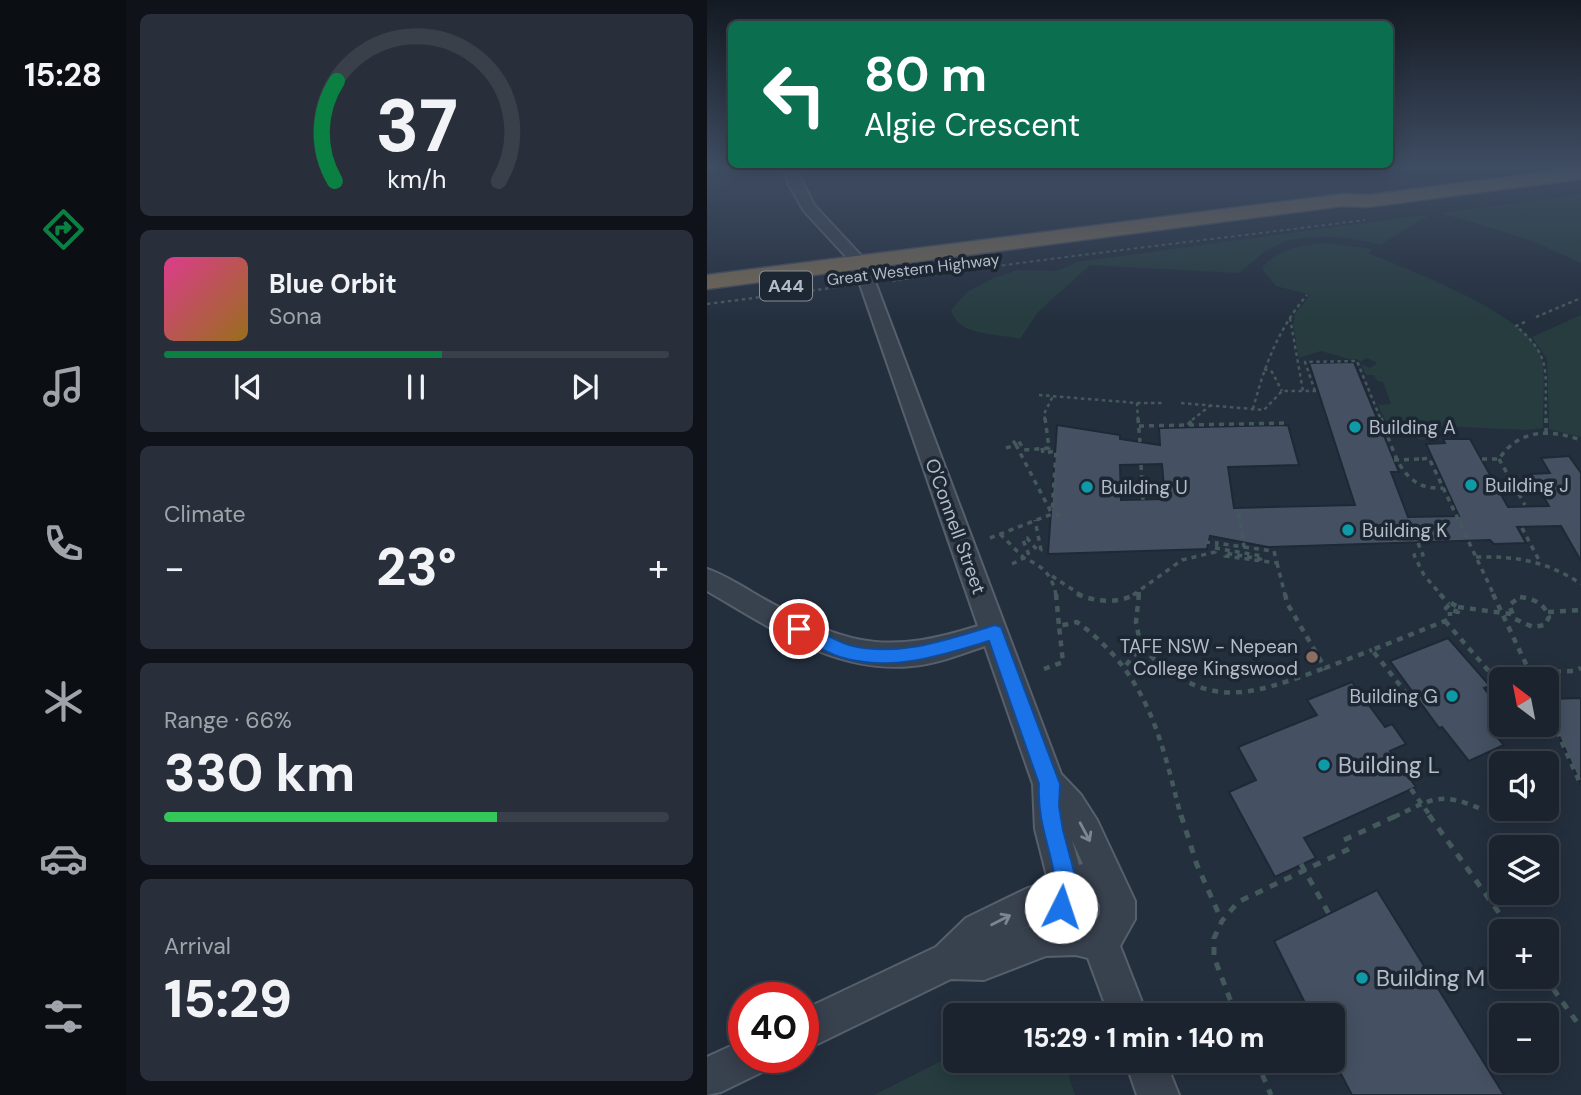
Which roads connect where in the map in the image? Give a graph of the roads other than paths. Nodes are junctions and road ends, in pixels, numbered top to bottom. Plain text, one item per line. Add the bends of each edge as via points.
1 (819, 220) edge
2 (1264, 220) edge
3 (862, 269) junction
4 (707, 282) edge
5 (707, 296) edge
6 (707, 579) edge
7 (995, 632) junction
8 (1049, 784) junction
9 (1109, 887) junction
10 (1065, 894) junction
11 (1087, 937) junction
12 (949, 960) junction
13 (1122, 1003) edge
14 (819, 1023) edge
15 (728, 1068) edge
16 (1150, 1073) edge
17 (707, 1078) edge
18 (1158, 1095) edge

1 - 3 street
2 - 3 highway, Great Western Highway / A44
3 - 4 highway, Great Western Highway / A44
3 - 5 highway, Great Western Highway / A44
3 - 7 street, O'Connell Street
6 - 7 street via 822,642 863,655 912,655
7 - 8 street, O'Connell Street
8 -> 9 street, O'Connell Street via 1076,815
8 - 10 street, O'Connell Street via 1048,806
9 - 10 street via 1090,879
9 - 11 street via 1117,903 1116,916 1110,928
10 - 11 street via 1062,923
12 -> 10 street via 979,931 1028,906
11 - 12 street via 1046,938 984,961
11 - 13 street
12 - 14 street
15 - 17 street
16 - 18 street

